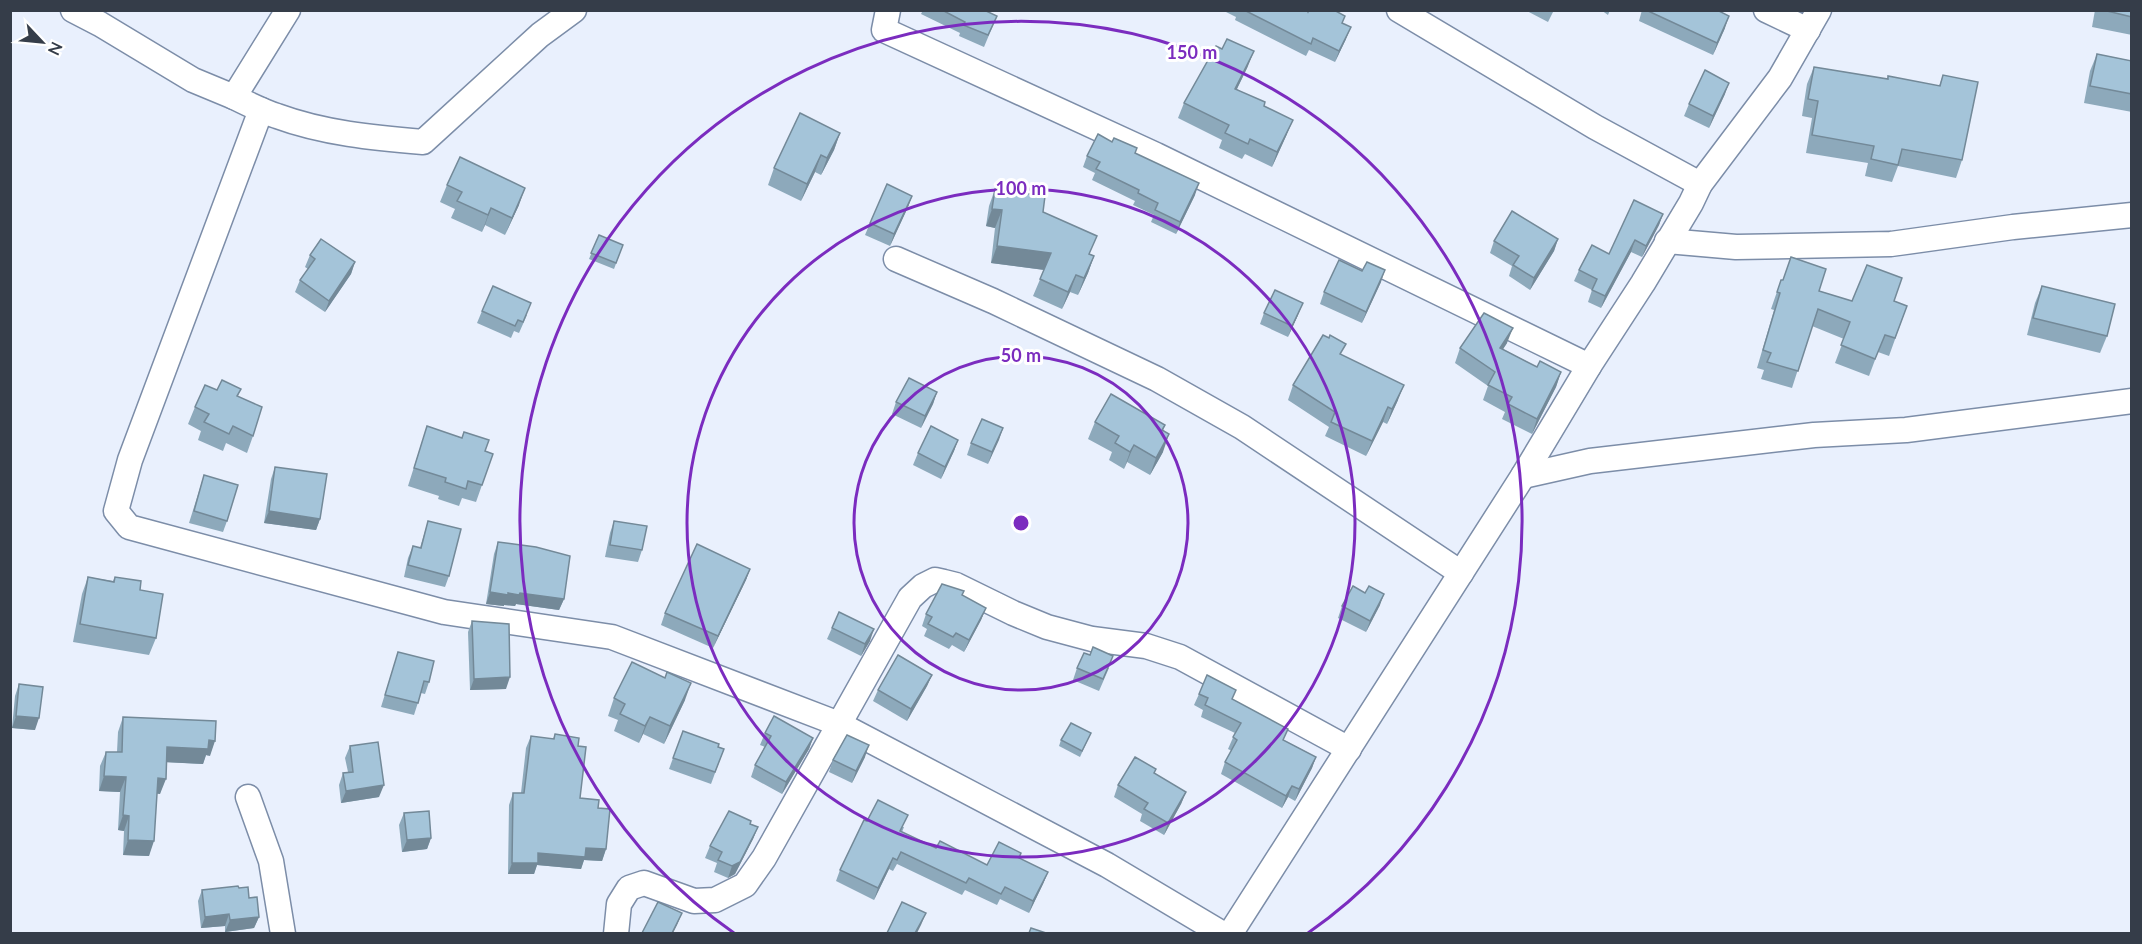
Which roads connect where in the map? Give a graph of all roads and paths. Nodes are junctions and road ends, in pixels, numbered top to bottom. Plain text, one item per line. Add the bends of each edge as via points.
1 (74, 10) edge
2 (288, 10) edge
3 (574, 10) edge
4 (888, 10) edge
5 (1399, 10) edge
6 (1766, 10) edge
7 (1813, 20) edge
8 (234, 97) junction
9 (261, 110) junction
10 (1700, 184) junction
11 (2132, 215) edge
12 (1668, 241) junction
13 (896, 259) dead end
14 (1589, 366) junction
15 (2132, 401) edge
16 (1523, 476) junction
17 (1461, 573) junction
18 (839, 724) junction
19 (1349, 749) junction
20 (248, 797) dead end
21 (283, 933) edge
22 (616, 933) edge
23 (1223, 933) edge
24 (1230, 933) edge

1 - 8 street via 193,80
2 - 8 street
3 - 9 street via 540,35 423,142 361,136
4 - 14 street via 884,30 1156,155
5 - 10 street via 1595,127
6 - 7 street
7 - 10 street via 1780,78
8 - 9 street
9 - 18 street via 130,460 116,511 129,527 444,612 612,637
10 - 12 street
11 - 12 street via 1891,244 1736,247
12 - 14 street
13 - 17 street via 1157,379 1242,427
14 - 16 street
15 - 16 street via 1905,430 1814,435 1590,461
16 - 17 street
17 - 19 street
18 - 19 street via 910,598 935,580 956,585 1047,627 1092,639 1146,646 1180,657
18 - 22 street via 745,885 715,900 694,901 644,883 629,888 619,904
18 - 23 street via 1107,865
19 - 24 street
20 - 21 street via 271,861

